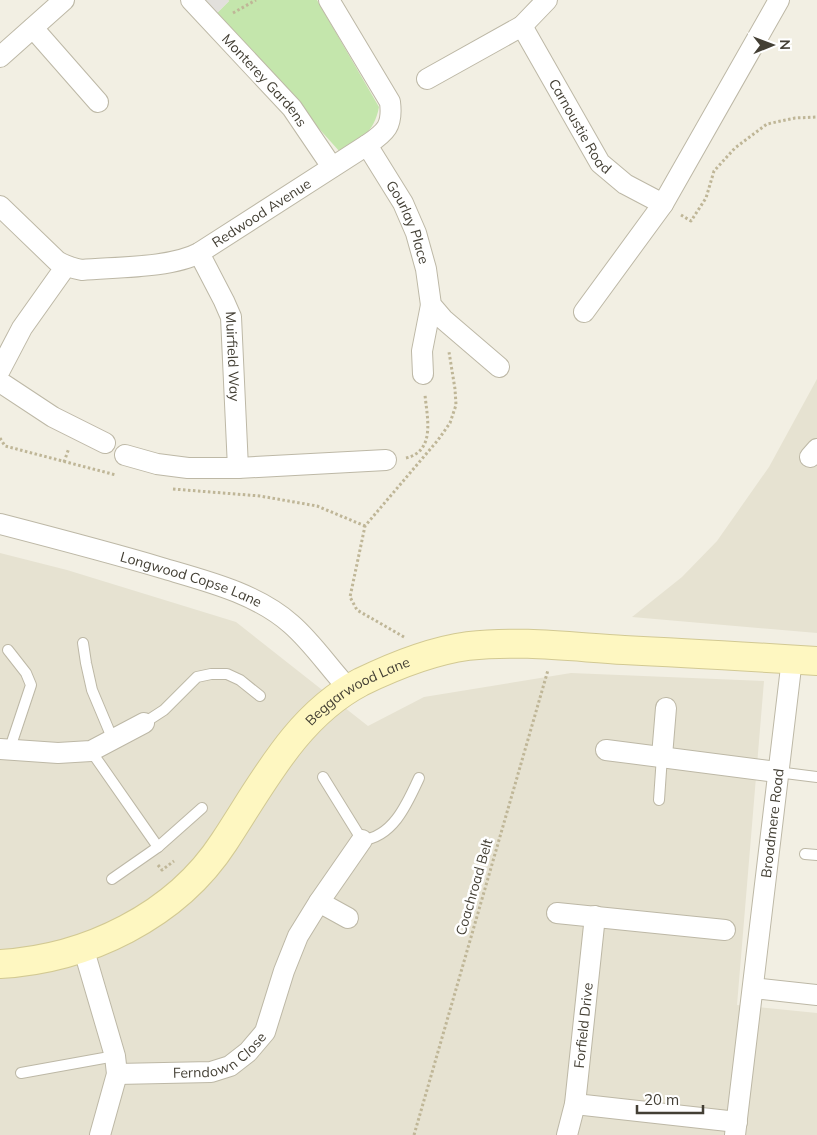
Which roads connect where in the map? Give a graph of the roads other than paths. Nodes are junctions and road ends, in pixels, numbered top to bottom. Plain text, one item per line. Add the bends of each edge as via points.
1 (64, 0) edge
2 (190, 0) edge
3 (329, 0) edge
4 (547, 0) edge
5 (779, 0) edge
6 (522, 26) junction
7 (33, 28) junction
8 (0, 57) edge
9 (427, 79) dead end
10 (98, 102) dead end
11 (367, 145) junction
12 (332, 167) junction
13 (663, 204) junction
14 (0, 206) edge
15 (199, 253) junction
16 (66, 266) junction
17 (431, 305) junction
18 (584, 312) dead end
19 (499, 367) dead end
20 (0, 370) edge
21 (423, 374) road end
22 (0, 382) edge
23 (105, 443) dead end
24 (125, 454) dead end
25 (386, 460) road end
26 (238, 468) junction
27 (0, 524) edge
28 (84, 643) dead end
29 (8, 650) dead end
30 (805, 660) edge
31 (349, 689) junction
32 (260, 696) dead end
33 (666, 708) dead end
34 (144, 723) joint
35 (113, 740) junction
36 (4, 750) edge
37 (606, 750) dead end
38 (91, 751) junction
39 (662, 756) junction
40 (778, 772) junction
41 (323, 777) dead end
42 (817, 777) edge
43 (418, 778) dead end
44 (659, 800) dead end
45 (202, 808) dead end
46 (362, 840) junction
47 (158, 847) junction
48 (805, 854) dead end
49 (817, 855) edge
50 (112, 879) dead end
51 (319, 902) junction
52 (557, 913) dead end
53 (595, 916) junction
54 (348, 918) dead end
55 (725, 930) dead end
56 (83, 947) junction
57 (0, 964) edge
58 (753, 988) junction
59 (817, 995) edge
60 (116, 1065) junction
61 (21, 1073) dead end
62 (575, 1104) junction
63 (736, 1128) edge
64 (100, 1135) edge
65 (567, 1135) edge

1 - 7 street
2 - 12 street, Monterey Gardens via 292,108
3 - 11 street, Redwood Avenue via 390,102 389,124 384,133
4 - 6 street
5 - 13 street
6 - 9 street
6 - 13 street, Carnoustie Road via 600,162 625,184
7 - 8 street
7 - 10 street
11 - 12 street, Redwood Avenue
11 - 17 street, Gourlay Place via 403,203 416,233 426,268
12 - 15 street, Redwood Avenue
13 - 18 street
14 - 16 street, Redwood Avenue via 48,254
15 - 16 street, Redwood Avenue via 173,263 82,270
15 - 26 street, Muirfield Way via 231,316
16 - 20 street via 22,328
17 - 19 street
17 - 21 street, Gourlay Place via 422,351
22 - 23 street via 53,417
24 - 26 street via 157,464 188,468
25 - 26 street
27 - 31 street, Longwood Copse Lane via 190,576 228,588 262,604 291,624
28 - 35 lane via 92,690
29 - 36 lane via 31,685
30 - 31 street, Beggarwood Lane via 492,644 451,650 406,663
30 - 40 street, Broadmere Road
31 - 56 street, Beggarwood Lane via 315,716 276,759 224,843 175,897 129,928
32 - 34 lane via 227,674 197,677 164,710
33 - 39 street
34 - 35 street
35 - 38 street
36 - 38 street
37 - 39 street
38 - 47 lane
39 - 40 street
39 - 44 lane
40 - 42 lane
40 - 58 street, Broadmere Road
41 - 46 lane
43 - 46 lane via 407,804 389,829 372,839
45 - 47 lane
46 - 51 street, Ferndown Close
47 - 50 lane
48 - 49 lane
51 - 54 street
51 - 60 street, Ferndown Close via 298,936 265,1032 248,1052 230,1066 211,1072
52 - 53 street
53 - 55 street
53 - 62 street, Forfield Drive
56 - 57 street, Beggarwood Lane via 40,959
56 - 60 street
58 - 59 street
58 - 63 street, Broadmere Road
60 - 61 lane
60 - 64 street
62 - 63 street
62 - 65 street, Forfield Drive

